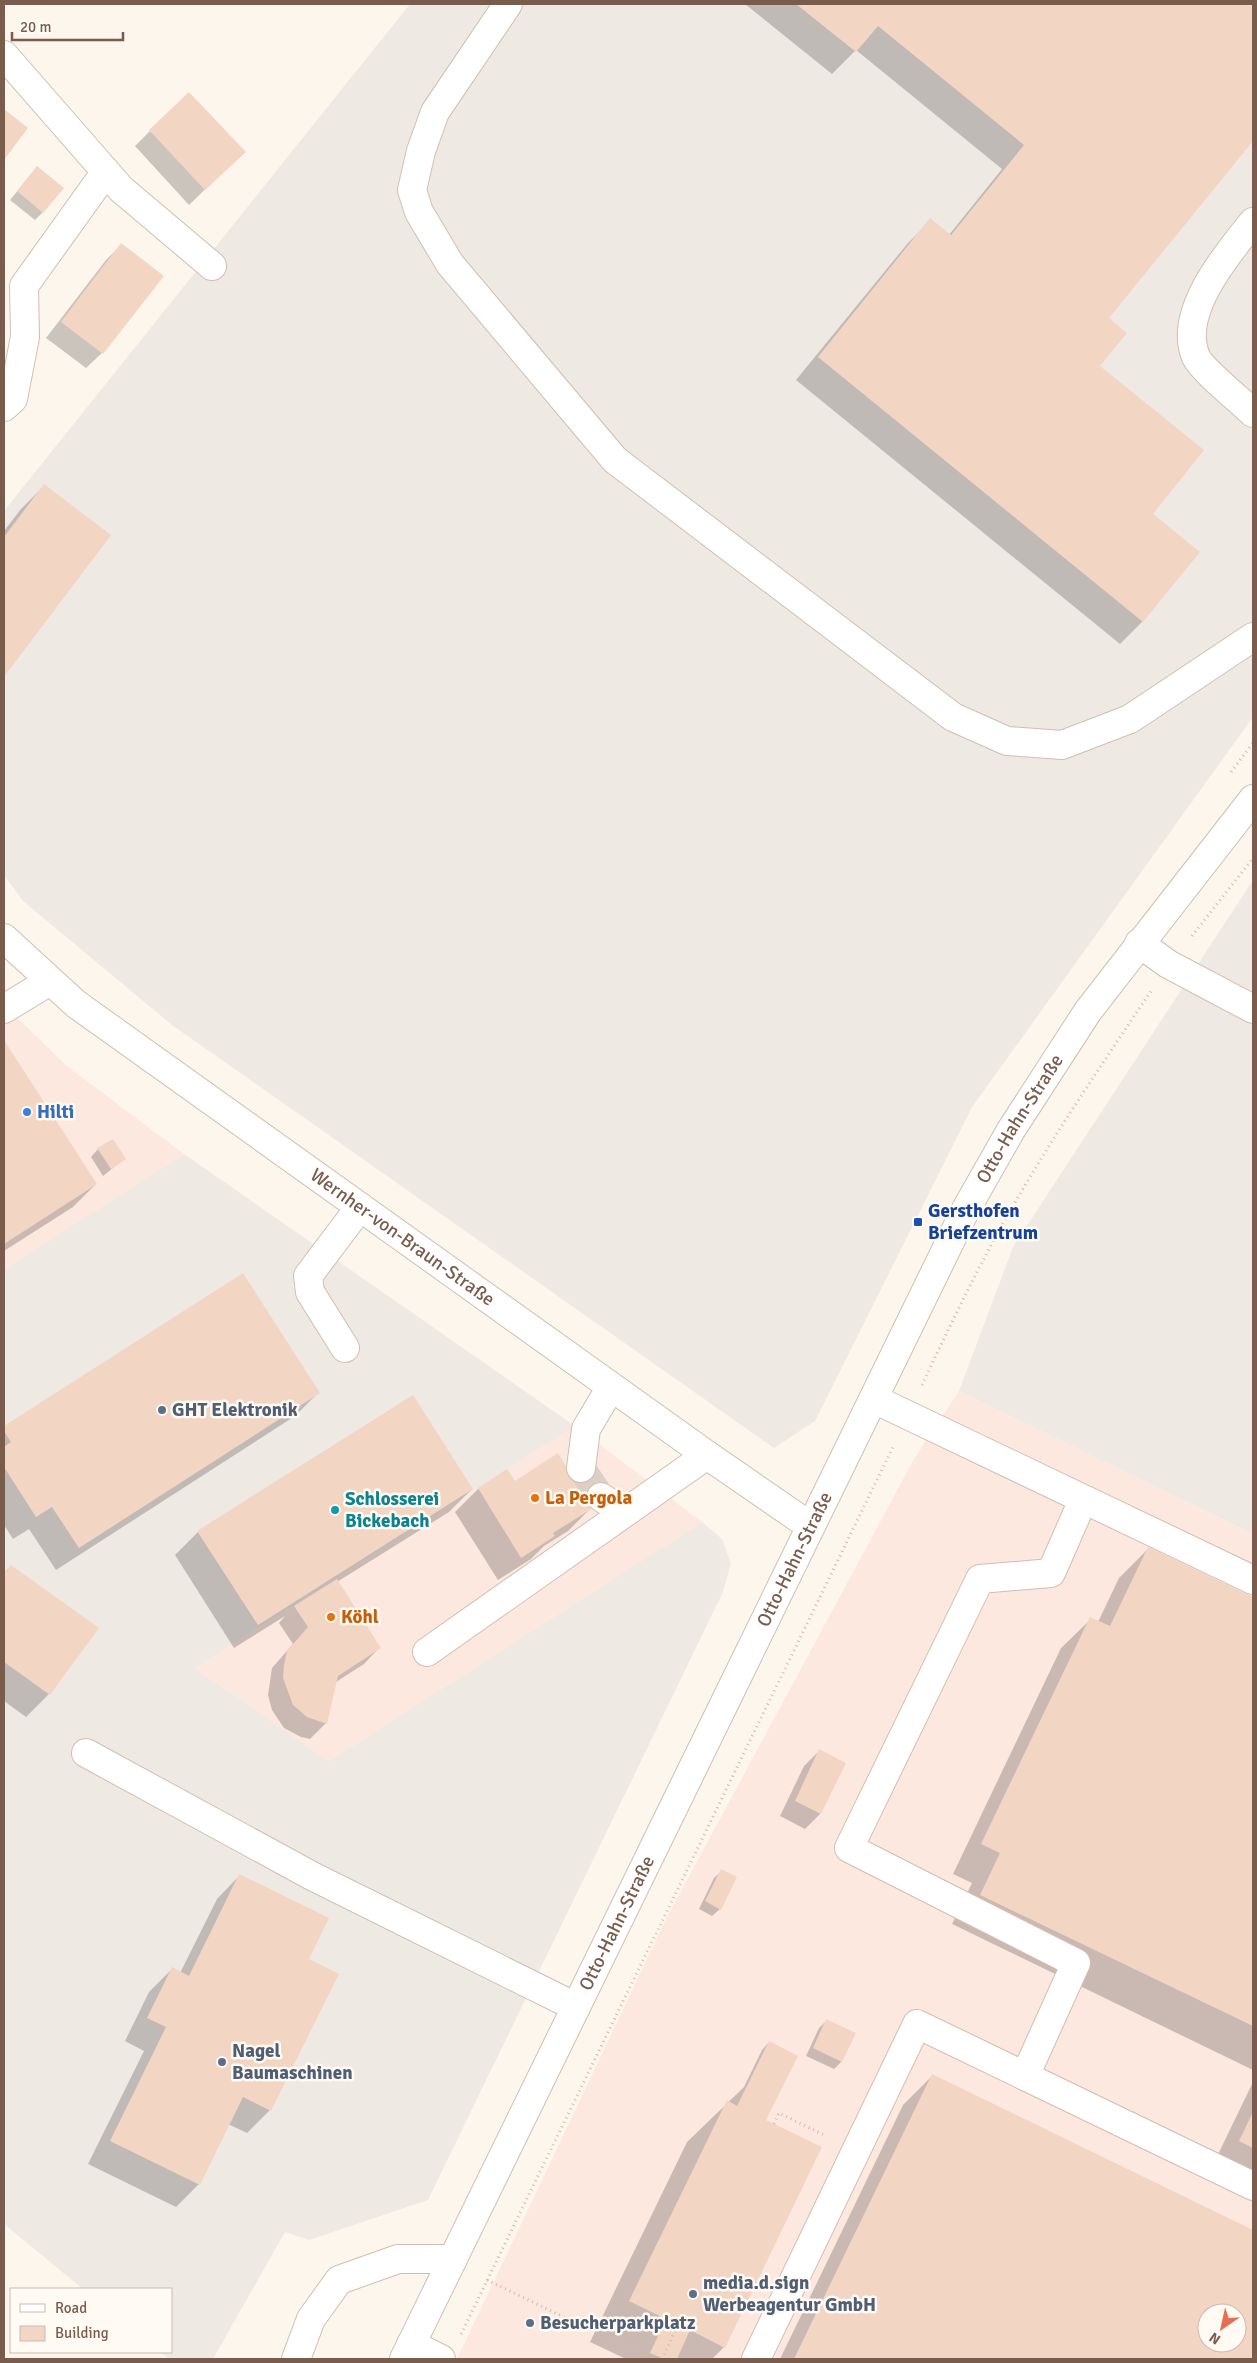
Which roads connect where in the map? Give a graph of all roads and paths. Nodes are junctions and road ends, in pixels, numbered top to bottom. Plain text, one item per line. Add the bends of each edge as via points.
1 (508, 4) edge
2 (4, 55) edge
3 (105, 173) junction
4 (1253, 222) edge
5 (212, 266) dead end
6 (14, 290) edge
7 (4, 407) edge
8 (1253, 413) edge
9 (1253, 637) edge
10 (1253, 800) edge
11 (1253, 858) edge
12 (4, 938) edge
13 (1140, 943) junction
14 (1168, 964) junction
15 (50, 981) junction
16 (4, 1009) edge
17 (1253, 1009) edge
18 (360, 1207) junction
19 (345, 1348) dead end
20 (611, 1387) junction
21 (874, 1400) junction
22 (908, 1416) junction
23 (706, 1455) junction
24 (582, 1468) tunnel mouth
25 (601, 1497) tunnel mouth
26 (1083, 1500) junction
27 (624, 1513) junction
28 (810, 1526) junction
29 (1253, 1580) edge
30 (427, 1652) dead end
31 (86, 1753) dead end
32 (576, 2007) junction
33 (1025, 2076) junction
34 (774, 2124) dead end
35 (822, 2133) dead end
36 (1253, 2186) edge
37 (453, 2259) junction
38 (488, 2280) junction
39 (562, 2316) junction
40 (678, 2325) dead end
41 (556, 2328) dead end
42 (449, 2350) edge
43 (407, 2352) edge
44 (296, 2359) edge
45 (651, 2359) edge
46 (662, 2359) edge
47 (756, 2359) edge

1 - 9 street via 434,112 412,190 419,212 450,264 615,460 954,717 1007,741 1062,745 1130,720
2 - 3 street
3 - 5 street
3 - 6 street
4 - 8 street via 1207,285 1190,337 1196,359
6 - 7 street via 25,337 13,399
10 - 13 street, Otto-Hahn-Straße
11 - 14 path
12 - 15 street, Wernher-von-Braun-Straße
13 - 14 street
13 - 21 street, Otto-Hahn-Straße via 1088,1011 1011,1130 937,1265
14 - 17 street
14 - 22 path via 1072,1109 1018,1198 977,1271
15 - 16 street
15 - 18 street, Wernher-von-Braun-Straße via 76,1004
18 - 19 street via 308,1276 310,1292
18 - 20 street, Wernher-von-Braun-Straße
20 - 23 street, Wernher-von-Braun-Straße
20 - 24 street via 586,1429
21 - 22 street
21 - 28 street, Otto-Hahn-Straße
22 - 26 street
22 - 38 path
23 - 27 street
23 - 28 street, Wernher-von-Braun-Straße
25 - 27 street
26 - 29 street
26 - 33 street via 1051,1573 980,1579 849,1848 1076,1963
27 - 30 street
28 - 32 street, Otto-Hahn-Straße
31 - 32 street via 312,1876
32 - 37 street, Otto-Hahn-Straße
33 - 36 street
33 - 47 street via 917,2024
34 - 35 path via 779,2113
37 - 43 street, Otto-Hahn-Straße
37 - 44 street via 398,2259 339,2280 311,2319
38 - 39 path
38 - 42 path
39 - 41 path
39 - 45 path
40 - 46 path
42 - 43 street

